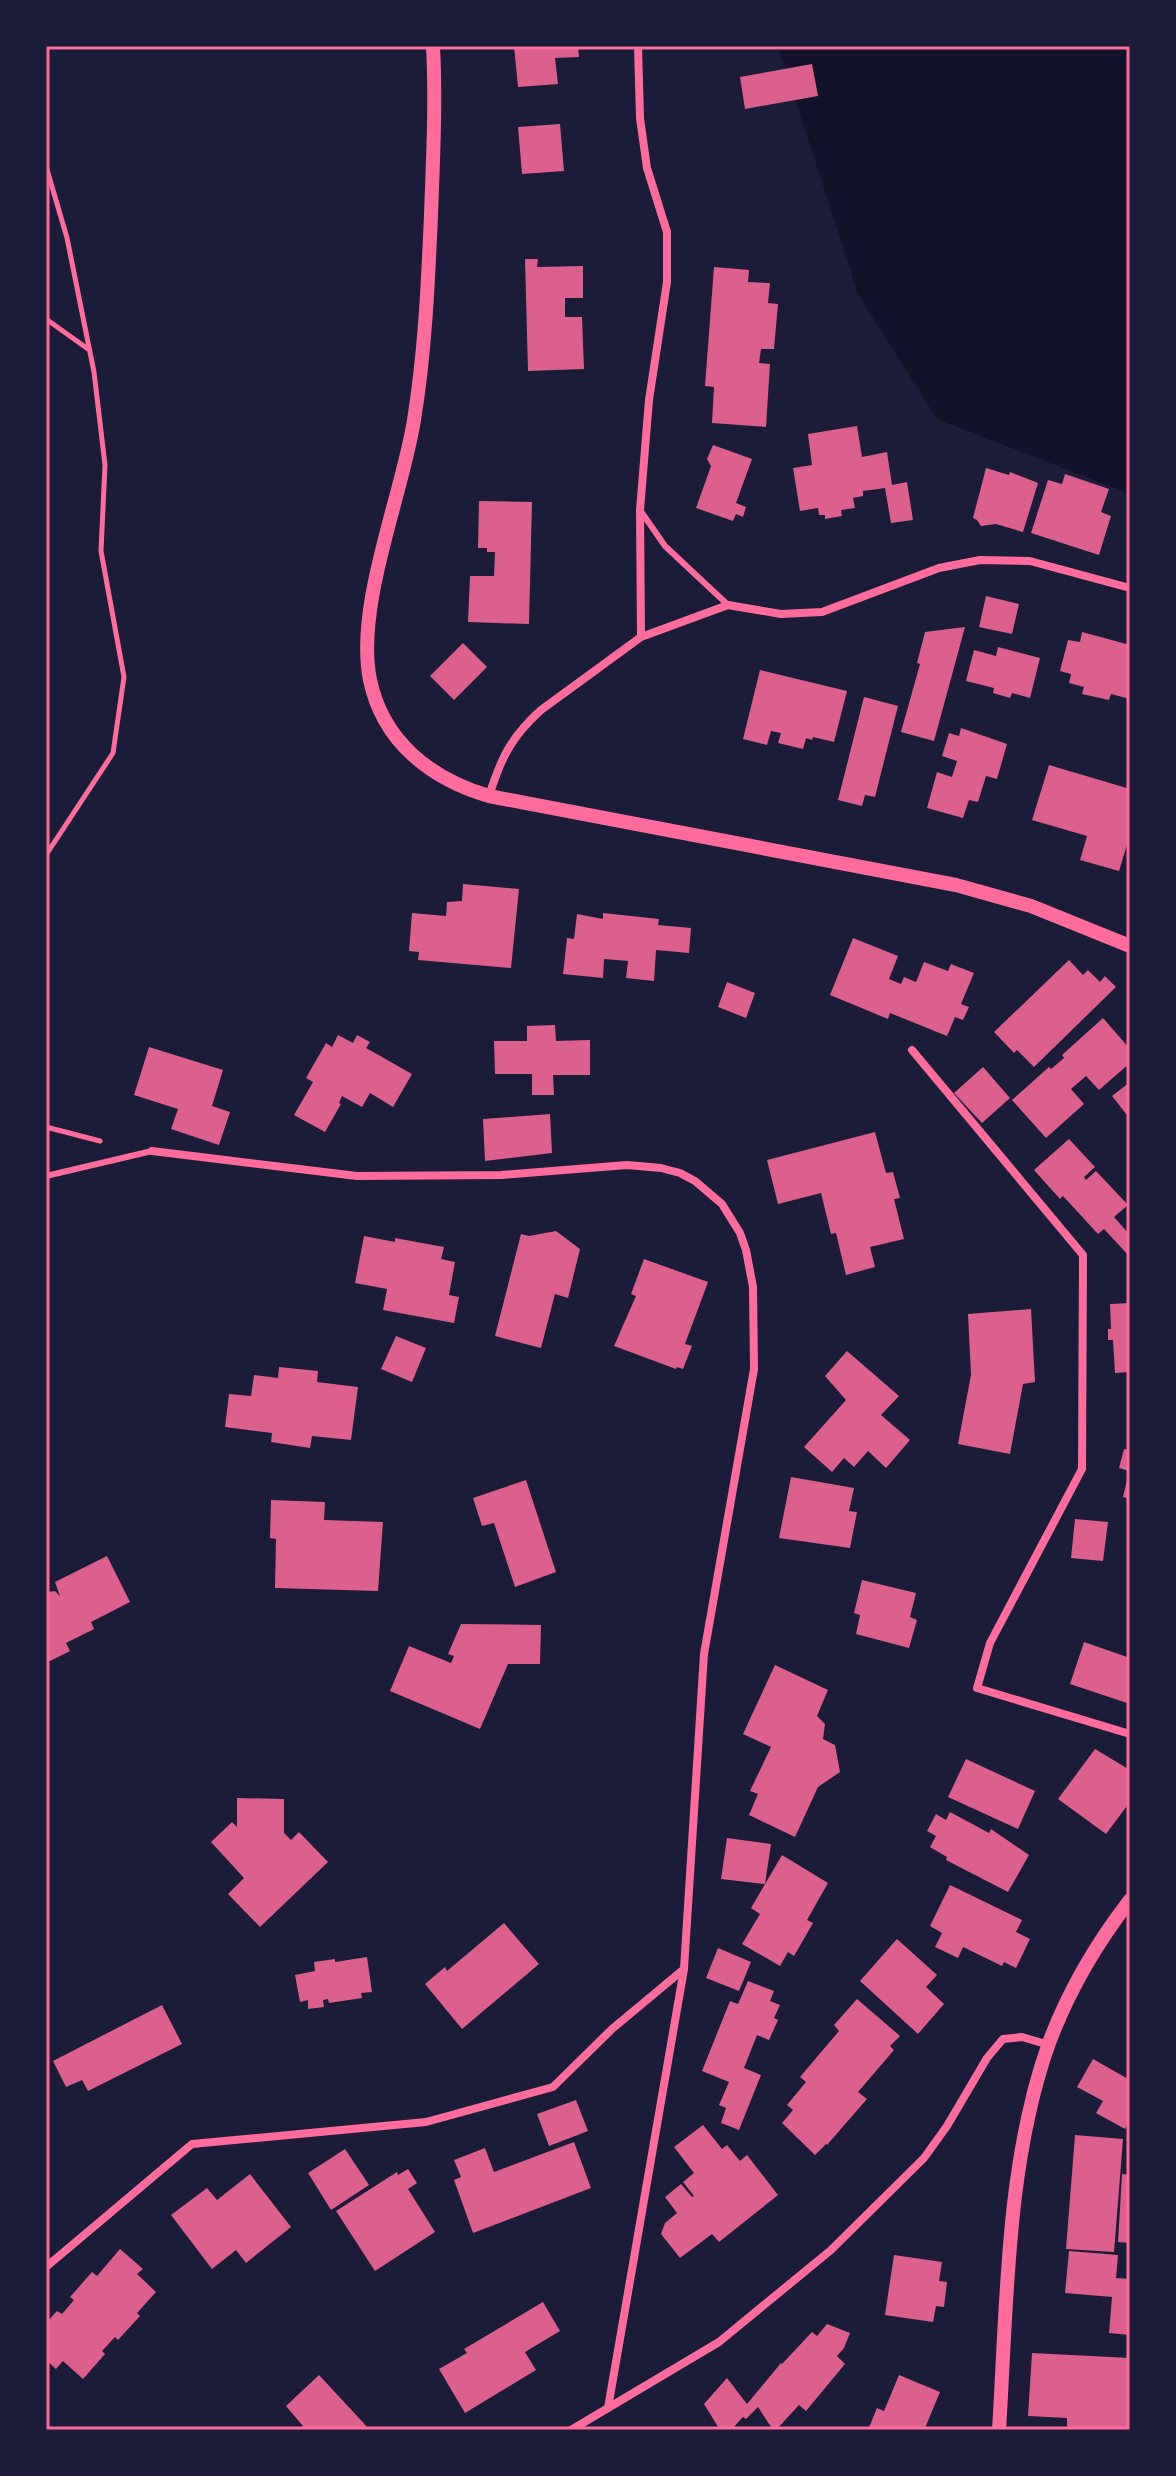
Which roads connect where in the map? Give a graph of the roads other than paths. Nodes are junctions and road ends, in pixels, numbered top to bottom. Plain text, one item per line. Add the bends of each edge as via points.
1 (433, 46) edge
2 (638, 46) edge
3 (640, 510) junction
4 (1130, 588) edge
5 (728, 605) junction
6 (641, 637) junction
7 (489, 796) junction
8 (1130, 946) edge
9 (912, 1050) dead end
10 (152, 1151) joint
11 (46, 1176) edge
12 (1130, 1734) edge
13 (1130, 1900) edge
14 (684, 1969) junction
15 (1049, 2045) junction
16 (46, 2267) edge
17 (608, 2408) junction
18 (571, 2430) edge
19 (999, 2430) edge

1 - 7 street via 433,172 422,366 408,453 375,588 368,663 378,706 398,742 436,774
2 - 3 street via 647,168 667,232 667,282
3 - 5 lane via 665,546
3 - 6 street
4 - 5 street via 1030,561 980,560 939,568 822,612 781,614
5 - 6 street
6 - 7 street via 527,722 505,751
7 - 8 street via 956,885 1031,906
9 - 12 street via 1083,1255 1082,1469 990,1643 977,1688
10 - 11 lane
10 - 14 street via 357,1176 501,1175 627,1165 680,1173 722,1204 746,1250 753,1287 754,1369 704,1654
13 - 15 street via 1077,1981
14 - 16 street via 553,2087 426,2122 192,2144
14 - 17 street
15 - 17 street via 1022,2037 1003,2039 936,2142 850,2233 719,2342
15 - 19 street via 1030,2112 1013,2224
17 - 18 street

